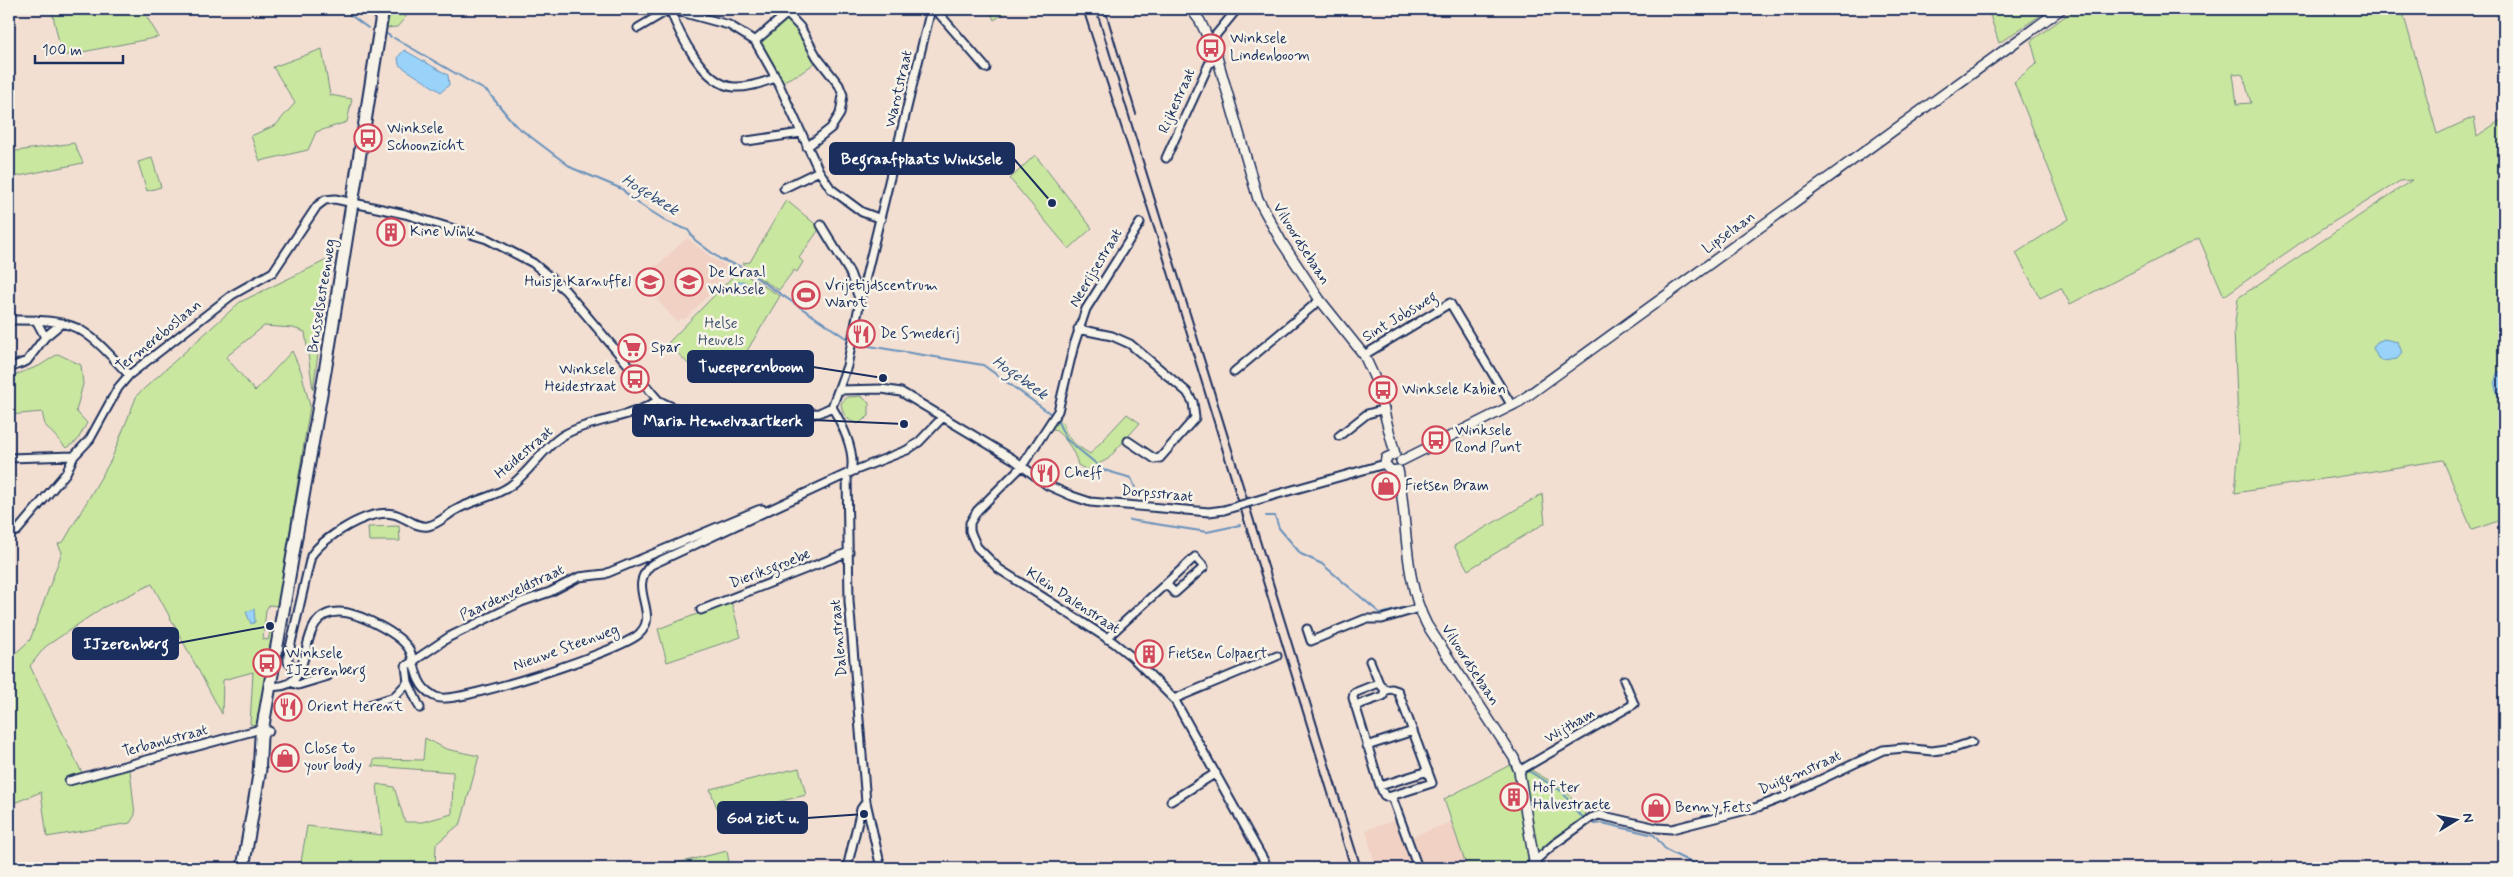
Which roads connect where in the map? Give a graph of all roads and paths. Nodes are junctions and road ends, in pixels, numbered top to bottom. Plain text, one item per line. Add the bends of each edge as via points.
1 (383, 9) edge
2 (670, 9) edge
3 (933, 9) edge
4 (1191, 9) edge
5 (1237, 9) edge
6 (2061, 9) edge
7 (788, 10) edge
8 (638, 28) dead end
9 (755, 41) junction
10 (1210, 42) junction
11 (1217, 56) junction
12 (986, 68) dead end
13 (776, 78) junction
14 (801, 133) junction
15 (747, 141) dead end
16 (807, 147) junction
17 (1166, 158) dead end
18 (819, 171) junction
19 (784, 188) dead end
20 (352, 201) junction
21 (881, 219) junction
22 (1140, 223) dead end
23 (821, 225) dead end
24 (1320, 300) junction
25 (860, 302) junction
26 (9, 320) edge
27 (36, 320) junction
28 (62, 323) junction
29 (1078, 329) junction
30 (45, 337) junction
31 (1364, 355) junction
32 (9, 368) edge
33 (1234, 372) dead end
34 (129, 375) junction
35 (840, 390) junction
36 (658, 400) junction
37 (1512, 406) junction
38 (832, 408) junction
39 (1385, 409) junction
40 (942, 418) junction
41 (1339, 436) dead end
42 (1128, 441) dead end
43 (74, 456) junction
44 (9, 458) edge
45 (1398, 458) junction
46 (1385, 464) junction
47 (1022, 466) junction
48 (1398, 470) junction
49 (849, 473) junction
50 (764, 512) junction
51 (11, 532) dead end
52 (849, 552) junction
53 (1166, 584) junction
54 (1419, 608) junction
55 (701, 610) dead end
56 (1307, 629) dead end
57 (1107, 639) junction
58 (1277, 656) dead end
59 (413, 660) junction
60 (1370, 661) dead end
61 (300, 671) junction
62 (328, 676) dead end
63 (1624, 680) dead end
64 (291, 682) junction
65 (408, 682) junction
66 (1379, 683) junction
67 (273, 686) junction
68 (1385, 690) junction
69 (1174, 699) junction
70 (369, 705) dead end
71 (1354, 706) junction
72 (420, 708) dead end
73 (266, 730) junction
74 (1413, 731) junction
75 (1972, 742) dead end
76 (1367, 746) junction
77 (1428, 771) junction
78 (1519, 771) junction
79 (1216, 773) junction
80 (69, 781) dead end
81 (1380, 786) junction
82 (1392, 797) junction
83 (1171, 801) dead end
84 (866, 802) junction
85 (1536, 865) edge
86 (243, 868) edge
87 (847, 868) edge
88 (881, 868) edge
89 (1268, 868) edge
90 (1418, 868) edge
91 (1527, 868) edge

1 - 20 main road, Brusselsesteenweg
2 - 8 street
2 - 9 street via 729,25
2 - 13 street via 699,64 719,83 734,87 752,86
3 - 12 street
3 - 21 street, Warotstraat
4 - 10 street, Vilvoordsebaan
5 - 10 street
6 - 37 street, Lipselaan
7 - 9 street
7 - 16 street via 843,95 840,114 831,128
9 - 13 street
10 - 11 street, Vilvoordsebaan
11 - 17 street, Rijkestraat via 1209,64
11 - 24 street, Vilvoordsebaan via 1258,199
13 - 14 street
14 - 15 street
14 - 16 street
16 - 18 street
18 - 19 street
18 - 21 street via 835,193 862,212
20 - 34 street, Termereboslaan via 332,199 320,204 273,272 232,295
20 - 36 street, Termereboslaan via 487,239 534,263 565,290
20 - 67 main road, Brusselsesteenweg
21 - 25 street, Warotstraat
22 - 29 street, Neerijsestraat via 1086,308
23 - 25 street via 850,273
24 - 31 street, Vilvoordsebaan
24 - 33 street
25 - 35 street, Warotstraat
26 - 27 street
27 - 28 street
27 - 30 street
28 - 30 street
28 - 34 street via 94,337
29 - 42 street, Neerijsestraat via 1112,336 1130,344 1187,392 1193,402 1195,418 1160,458 1155,459
29 - 47 street, Neerijsestraat via 1058,411
30 - 32 street via 27,361
31 - 37 street, Sint Jobsweg via 1450,303
31 - 39 street, Vilvoordsebaan
34 - 43 street, Termereboslaan via 118,388 90,439
35 - 38 street, Warotstraat
35 - 40 street, Dorpsstraat via 901,392
36 - 38 street via 675,409 710,417 820,413
36 - 61 street, Heidestraat via 574,429 560,437 509,487 433,524 416,524 391,513 376,515 358,521 318,546 311,556 288,660
37 - 45 street, Lipselaan
38 - 49 street, Dalenstraat via 843,429 852,463
39 - 41 street via 1367,414
39 - 45 street, Vilvoordsebaan
40 - 47 street, Dorpsstraat
40 - 49 street via 914,446
43 - 44 street
43 - 51 street, Termereboslaan via 66,473 17,531
45 - 46 street, Lipselaan via 1386,458
45 - 48 street
46 - 47 street, Dorpsstraat, bridge via 1210,512 1090,502 1056,490
46 - 48 street via 1391,471
47 - 57 street, Klein Dalenstraat via 972,518 972,539 999,569
48 - 54 street, Vilvoordsebaan
49 - 50 street, Nieuwe Steenweg
49 - 52 street, Dalenstraat
50 - 59 street, Paardenveldstraat via 758,510 605,574 579,577 449,637
50 - 59 street, Nieuwe Steenweg via 651,565 643,574 640,586 646,615 644,628 632,638 603,651 506,684 441,698 424,688
52 - 55 street, Dieriksgroebe
52 - 84 street, Dalenstraat
53 - 53 street via 1195,557 1204,567 1176,593
53 - 57 street
54 - 56 street via 1382,619 1365,619 1311,641
54 - 78 street, Vilvoordsebaan via 1514,758
57 - 69 street, Klein Dalenstraat via 1132,657
58 - 69 street
59 - 61 street, Nieuwe Steenweg via 406,644 395,635 351,615 335,612 313,626
59 - 65 street via 406,666
60 - 66 street
61 - 64 street, Nieuwe Steenweg
62 - 64 street via 298,685
63 - 78 street, Wijtham via 1634,704
64 - 67 street via 286,686
65 - 70 street via 394,697
65 - 72 street
66 - 68 street
66 - 71 street via 1354,693
67 - 73 main road, Brusselsesteenweg
68 - 71 street via 1383,696
68 - 74 street via 1398,692
69 - 79 street, Klein Dalenstraat
71 - 76 street
73 - 80 street, Terbankstraat
73 - 86 main road, Brusselsesteenweg
74 - 76 street
74 - 77 street
75 - 85 street, Duigemstraat via 1944,750 1882,750 1758,807 1672,829 1600,815 1591,818
76 - 81 street
77 - 81 street
77 - 82 street via 1432,784
78 - 85 street, Vilvoordsebaan
79 - 83 street
79 - 89 street, Klein Dalenstraat
81 - 82 street via 1384,795
82 - 90 street
84 - 87 street, Dalenstraat via 861,808
84 - 88 street
85 - 91 street

